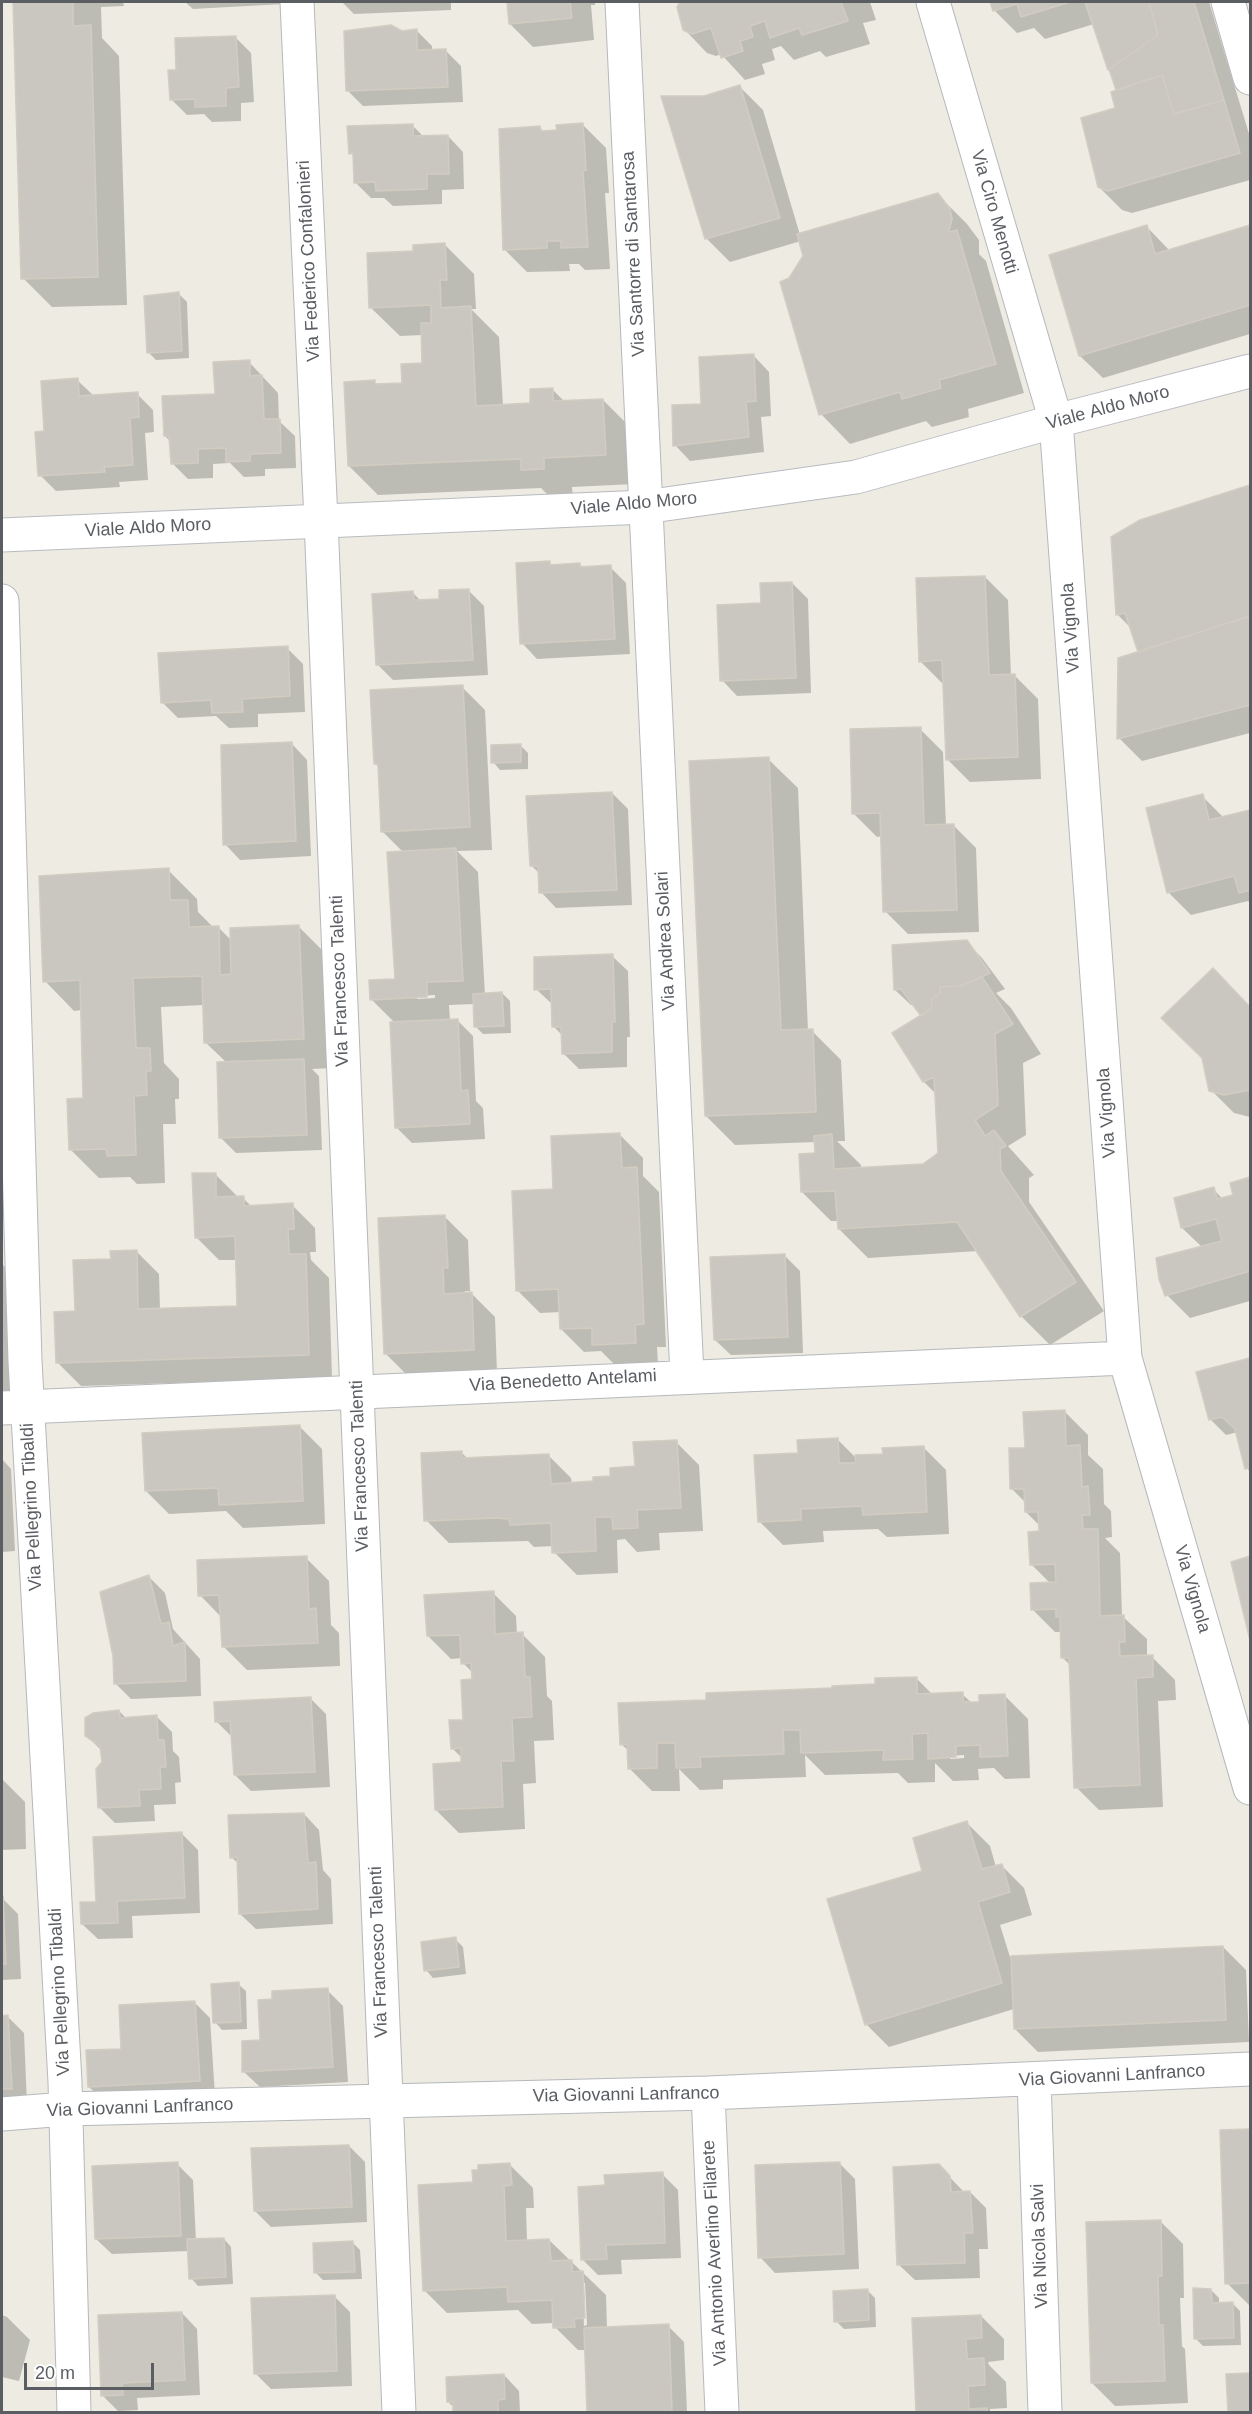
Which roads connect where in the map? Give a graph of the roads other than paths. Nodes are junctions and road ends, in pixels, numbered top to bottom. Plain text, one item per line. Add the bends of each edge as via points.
1 (297, 2) edge
2 (622, 2) edge
3 (933, 2) edge
4 (1228, 2) edge
5 (1251, 78) edge
6 (1251, 370) edge
7 (1056, 422) junction
8 (645, 507) junction
9 (321, 520) junction
10 (2, 535) edge
11 (2, 601) edge
12 (1125, 1358) junction
13 (687, 1375) junction
14 (357, 1392) junction
15 (14, 1407) edge
16 (1251, 1788) edge
17 (1251, 2069) edge
18 (1034, 2079) junction
19 (708, 2093) junction
20 (386, 2100) junction
21 (66, 2109) junction
22 (2, 2114) edge
23 (74, 2412) edge
24 (399, 2412) edge
25 (722, 2412) edge
26 (1046, 2412) edge

1 - 9 street, Via Federico Confalonieri
2 - 8 street, Via Santorre di Santarosa
3 - 7 street, Via Ciro Menotti
4 - 5 street
6 - 7 street, Viale Aldo Moro
7 - 8 street, Viale Aldo Moro via 856,477
7 - 12 street, Via Vignola
8 - 9 street, Viale Aldo Moro
8 - 13 street, Via Andrea Solari
9 - 10 street, Viale Aldo Moro
9 - 14 street, Via Francesco Talenti
11 - 15 street, Via Pellegrino Tibaldi
12 - 13 street, Via Benedetto Antelami
12 - 16 street, Via Vignola
13 - 14 street, Via Benedetto Antelami
14 - 15 street, Via Benedetto Antelami
14 - 20 street, Via Francesco Talenti
15 - 21 street, Via Pellegrino Tibaldi
17 - 18 street, Via Giovanni Lanfranco
18 - 19 street, Via Giovanni Lanfranco
18 - 26 street, Via Nicola Salvi
19 - 20 street, Via Giovanni Lanfranco
19 - 25 street, Via Antonio Averlino Filarete
20 - 21 street, Via Giovanni Lanfranco
20 - 24 street, Via Francesco Talenti
21 - 22 street, Via Giovanni Lanfranco
21 - 23 street, Via Pellegrino Tibaldi

